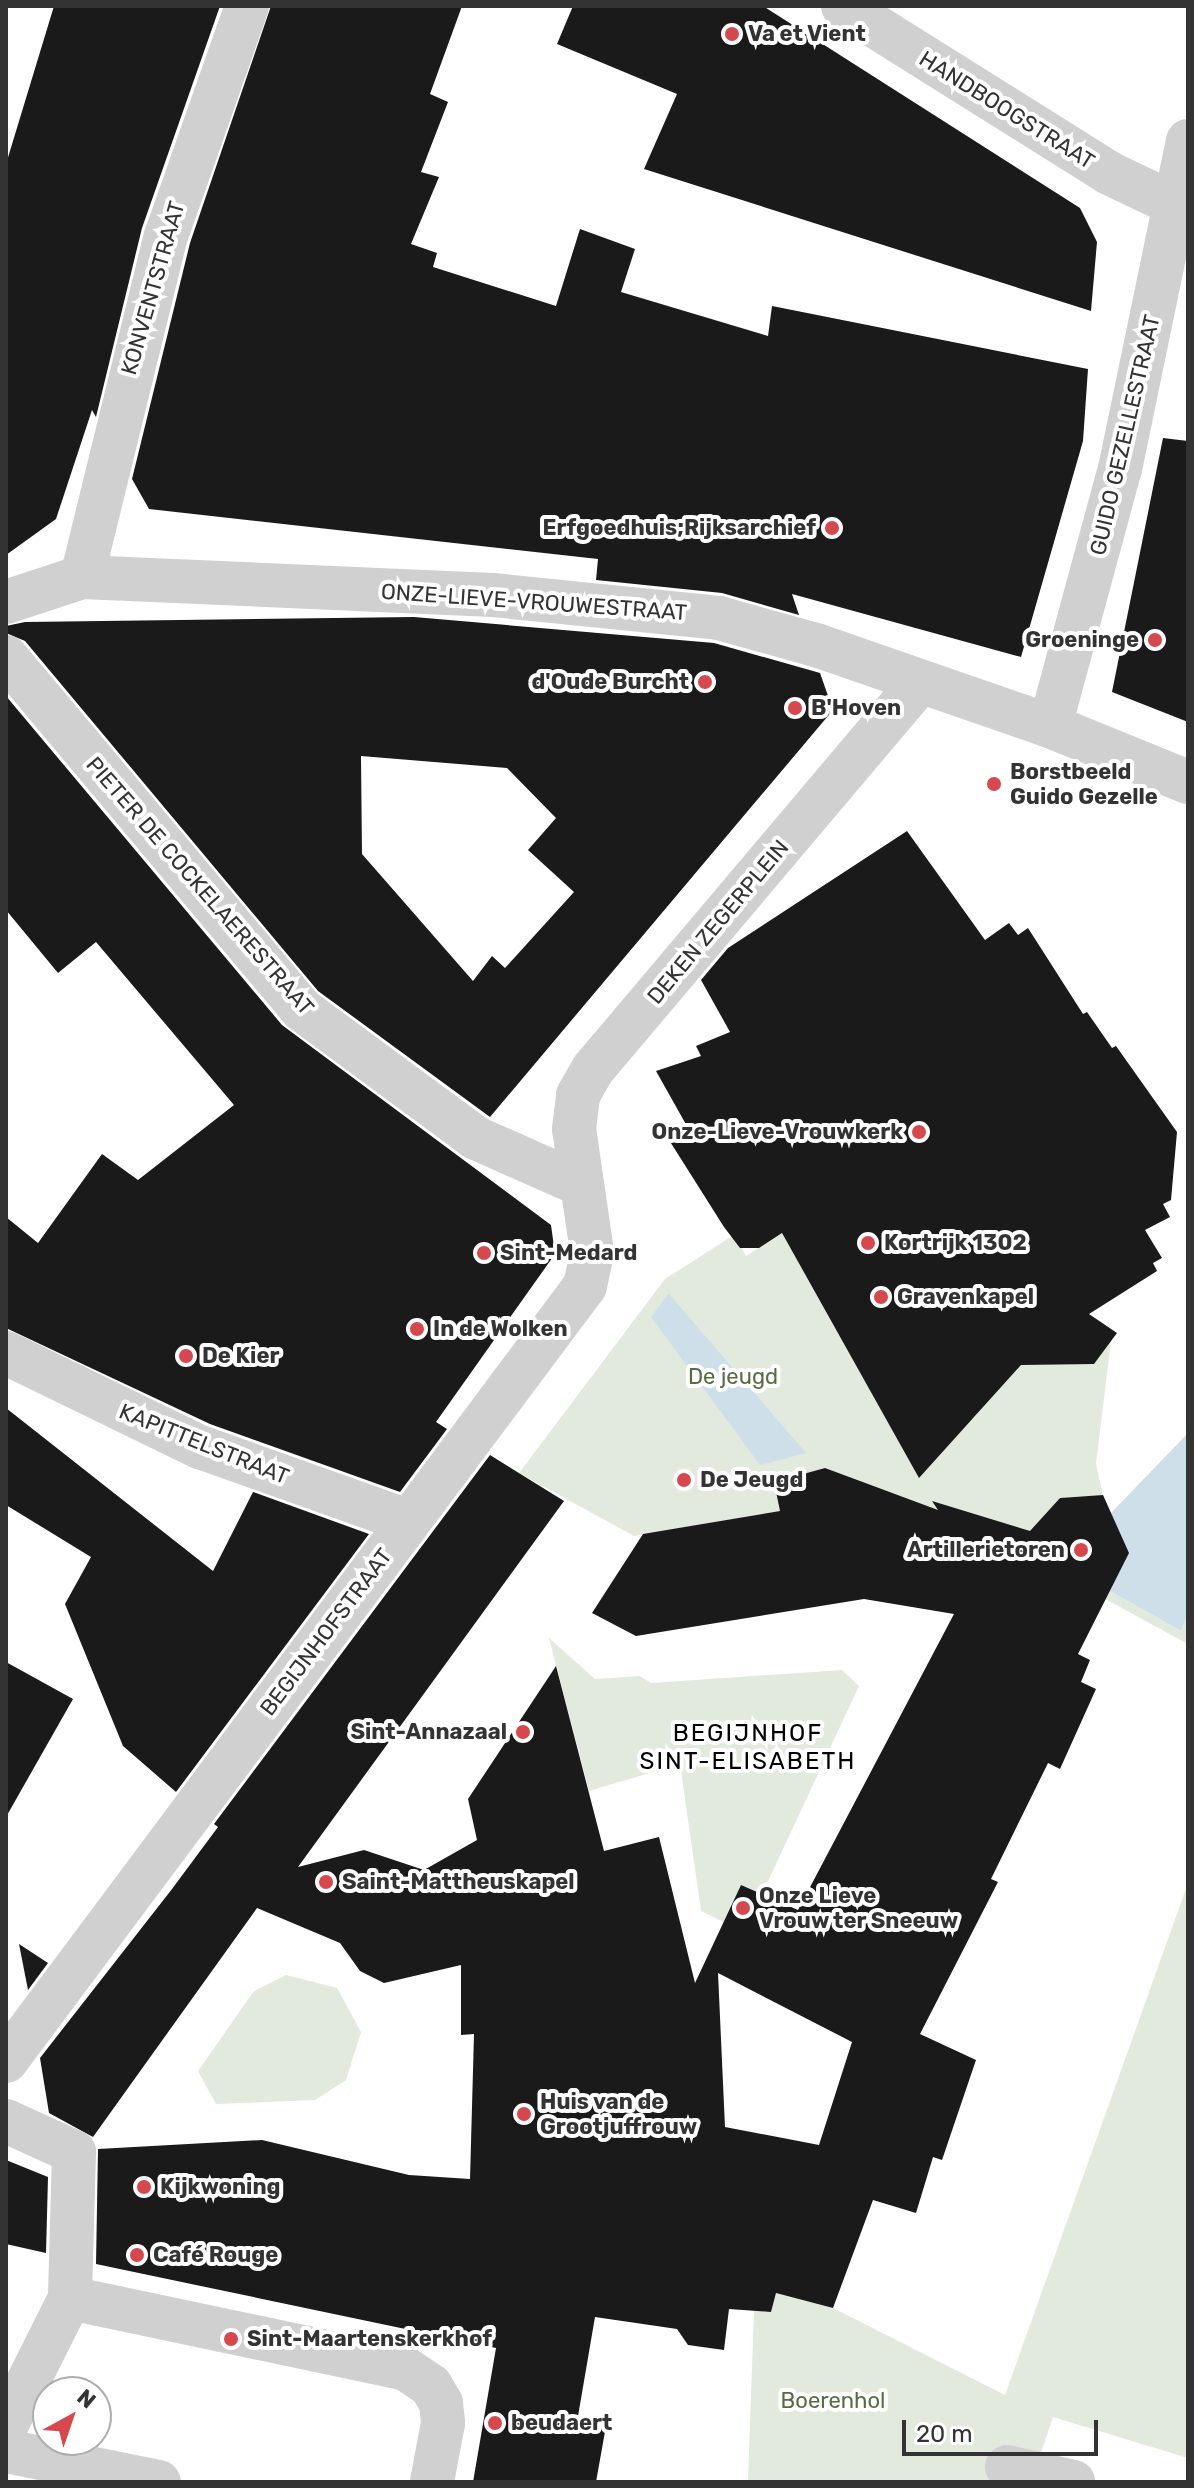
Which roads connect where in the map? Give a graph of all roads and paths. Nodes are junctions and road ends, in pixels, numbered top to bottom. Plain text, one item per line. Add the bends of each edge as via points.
1 (247, 6) edge
2 (843, 6) edge
3 (1188, 141) edge
4 (1176, 205) junction
5 (82, 577) junction
6 (12, 586) edge
7 (6, 657) edge
8 (920, 682) junction
9 (1050, 726) junction
10 (1188, 782) edge
11 (582, 1185) junction
12 (6, 1353) edge
13 (408, 1521) junction
14 (6, 2061) edge
15 (6, 2121) edge
16 (70, 2298) junction
17 (6, 2426) edge
18 (6, 2451) edge
19 (1007, 2467) dead end
20 (159, 2482) edge
21 (432, 2482) edge
22 (1073, 2482) edge

1 - 5 street, KONVENTSTRAAT via 166,236
2 - 4 street, HANDBOOGSTRAAT via 1096,166
3 - 4 street, GUIDO GEZELLESTRAAT
4 - 9 street, GUIDO GEZELLESTRAAT via 1120,469
5 - 6 street, ONZE-LIEVE-VROUWESTRAAT
5 - 8 street, ONZE-LIEVE-VROUWESTRAAT via 607,603 719,618
7 - 11 street, PIETER DE COCKELAERESTRAAT via 301,1009 476,1138
8 - 9 street, ONZE-LIEVE-VROUWESTRAAT
8 - 11 street, DEKEN ZEGERPLEIN via 593,1069 575,1111
9 - 10 street, ONZE-LIEVE-VROUWESTRAAT
11 - 13 street, BEGIJNHOFSTRAAT via 592,1264 585,1286
12 - 13 street, KAPITTELSTRAAT via 200,1447
13 - 14 street, BEGIJNHOFSTRAAT
15 - 16 street via 74,2152
16 - 17 street
16 - 21 street via 406,2369 431,2386 441,2403 443,2423
18 - 20 street
19 - 22 street

